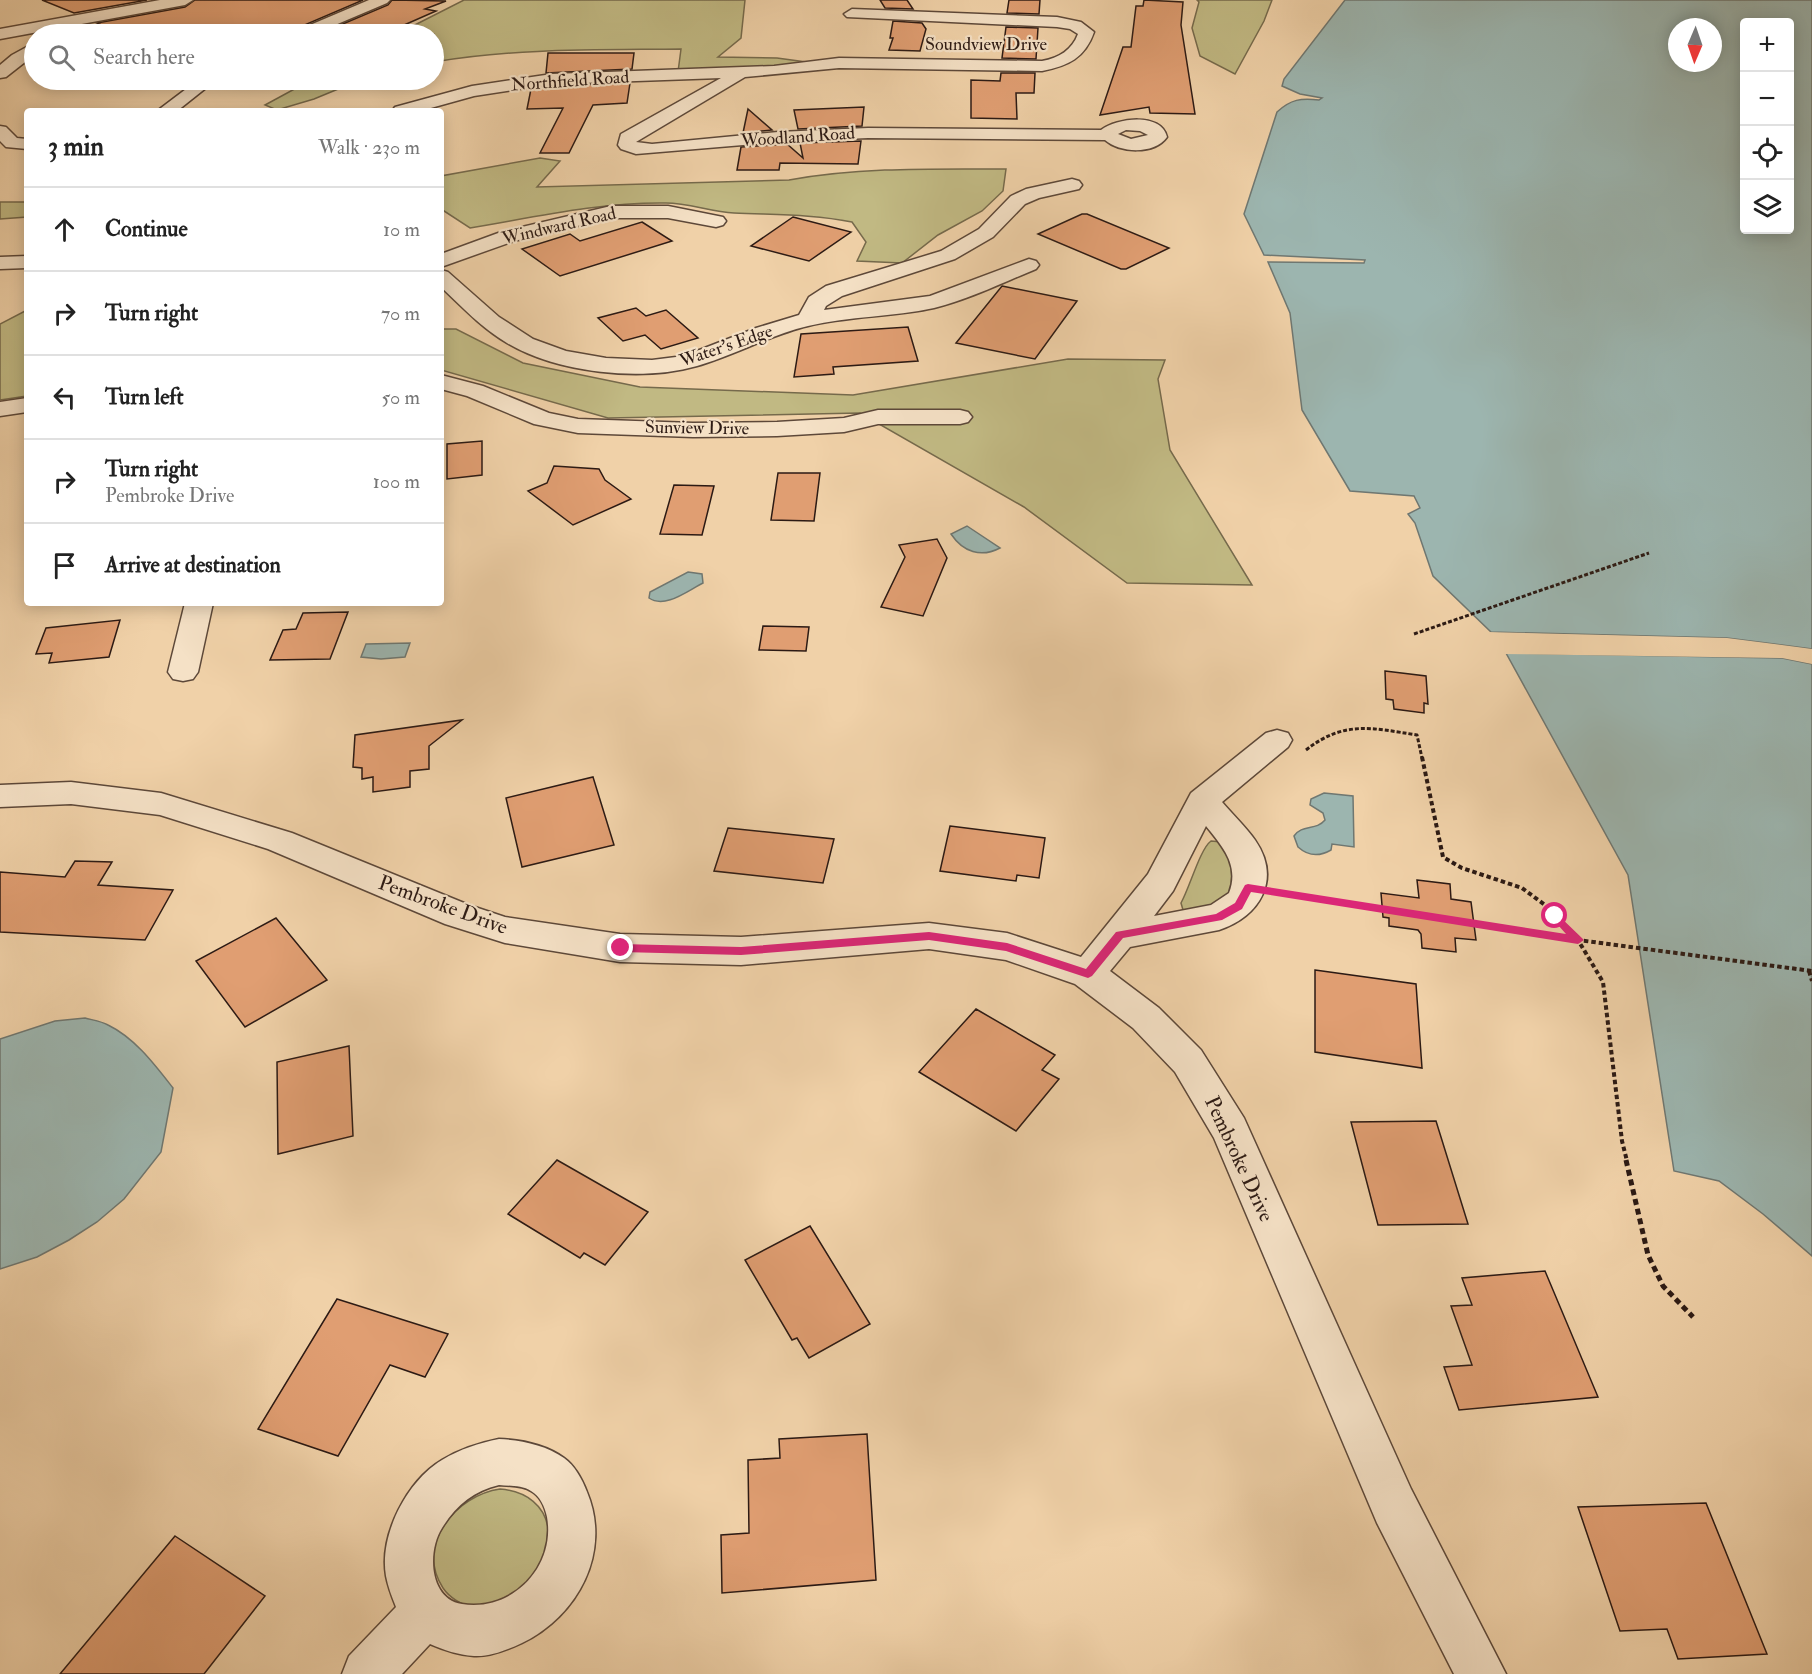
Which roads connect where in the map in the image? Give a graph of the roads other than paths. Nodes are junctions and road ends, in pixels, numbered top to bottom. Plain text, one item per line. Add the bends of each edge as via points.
1 (185, 0) edge
2 (382, 0) edge
3 (851, 7) edge
4 (94, 18) junction
5 (59, 24) edge
6 (82, 24) edge
7 (326, 24) edge
8 (24, 30) edge
9 (0, 34) edge
10 (24, 54) edge
11 (839, 63) junction
12 (0, 73) edge
13 (742, 73) junction
14 (194, 90) edge
15 (170, 108) edge
16 (415, 108) edge
17 (1108, 135) dead end
18 (1072, 185) dead end
19 (716, 221) dead end
20 (444, 260) edge
21 (0, 262) edge
22 (24, 262) edge
23 (1029, 266) dead end
24 (444, 279) edge
25 (808, 319) junction
26 (444, 383) edge
27 (24, 405) edge
28 (0, 409) edge
29 (960, 417) dead end
30 (198, 606) edge
31 (183, 672) dead end
32 (1273, 744) road end
33 (0, 796) edge
34 (1202, 801) junction
35 (1120, 935) junction
36 (1088, 974) junction
37 (426, 1612) dead end
38 (368, 1674) edge
39 (1481, 1674) edge

1 - 4 street
2 - 7 street
3 - 11 street via 850,38
3 - 11 street, Soundview Drive via 1057,22 1075,25 1086,32 1071,58 1050,65
4 - 5 street
4 - 6 street
8 - 9 street
10 - 12 street
11 - 13 street, Soundview Drive
13 - 16 street, Northfield Road via 552,79 472,91
13 - 17 street, Woodland Road via 627,138 627,145 636,149 663,148 868,133
14 - 15 street
18 - 25 street via 1018,200 986,233 948,255 834,291 817,302
19 - 20 street, Windward Road via 668,212 610,212 508,236
21 - 22 street
23 - 25 street, Water's Edge via 948,297
24 - 25 street, Water's Edge via 525,344 549,354 623,367 687,362
26 - 29 street, Sunview Drive via 543,419 578,426 777,429 844,425 878,417
27 - 28 street
30 - 31 street
32 - 34 street
33 - 36 street, Pembroke Drive via 71,793 161,804 280,841 457,915 505,930 621,948 741,951 929,936 1007,947
34 - 35 street via 1161,882
34 - 35 street via 1243,848 1250,871 1248,888 1238,906 1219,917
35 - 36 street
36 - 39 street, Pembroke Drive via 1146,1018 1188,1061 1215,1101 1394,1506
37 - 38 street

